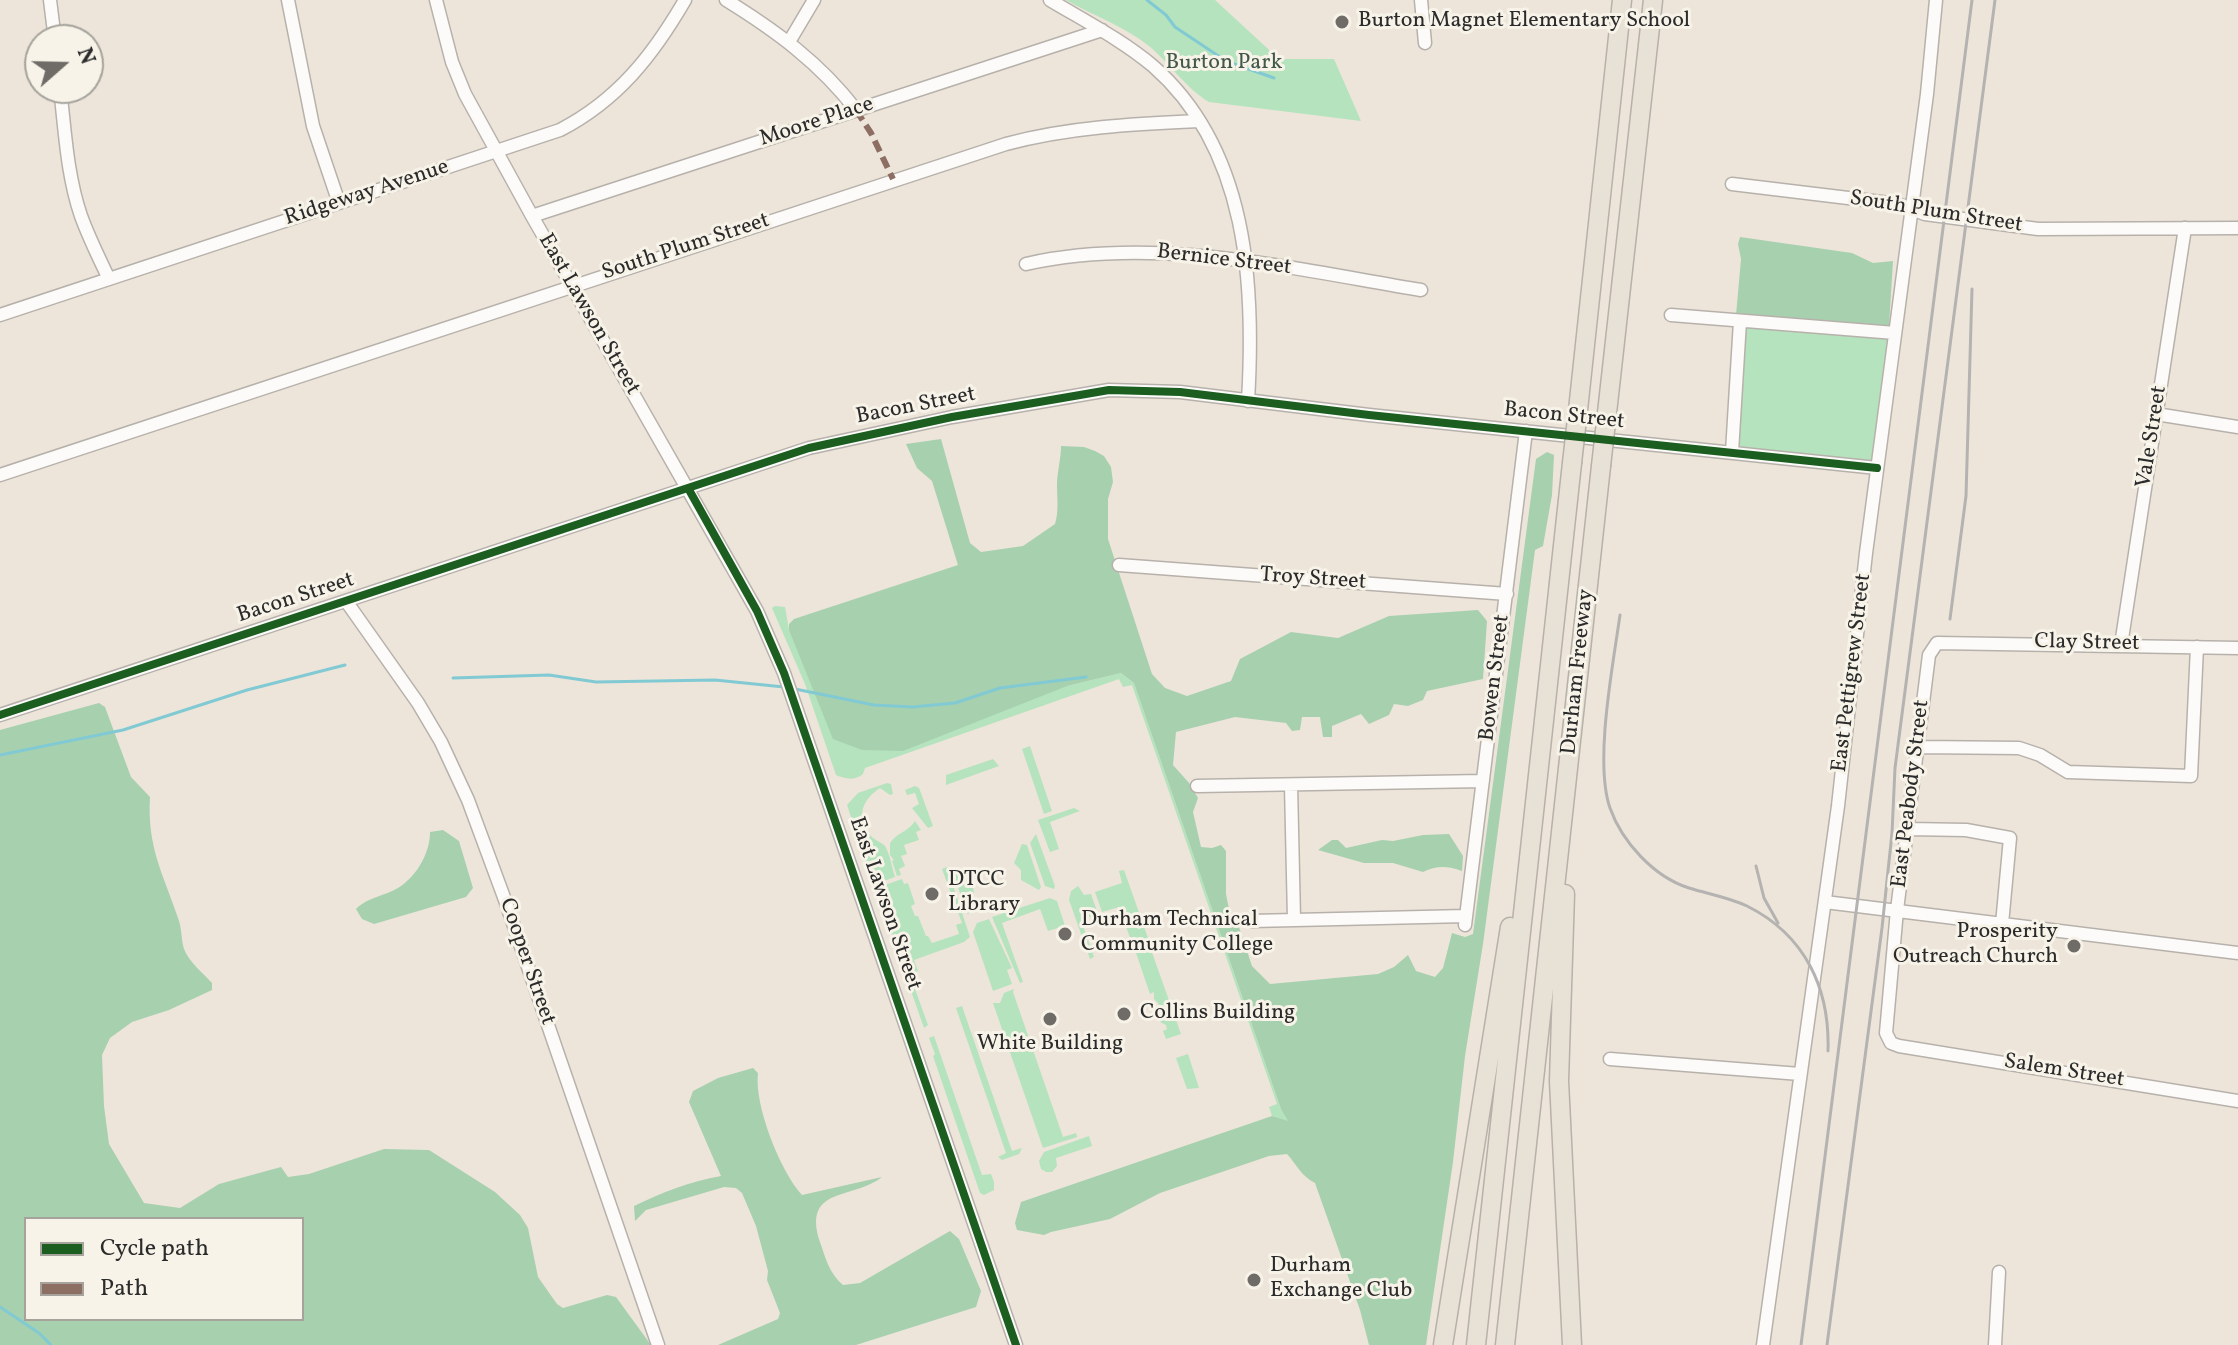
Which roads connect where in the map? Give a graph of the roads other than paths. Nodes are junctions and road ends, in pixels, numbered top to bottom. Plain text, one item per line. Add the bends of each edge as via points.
1 (50, 0) edge
2 (288, 0) edge
3 (436, 0) edge
4 (685, 0) edge
5 (726, 0) edge
6 (814, 0) edge
7 (1050, 0) edge
8 (1421, 0) edge
9 (1622, 0) edge
10 (1653, 0) edge
11 (1936, 0) edge
12 (53, 24) edge
13 (1102, 30) junction
14 (789, 42) junction
15 (1425, 43) dead end
16 (62, 104) edge
17 (856, 110) junction
18 (1199, 121) junction
19 (496, 152) junction
20 (1732, 184) dead end
21 (339, 203) junction
22 (1911, 209) junction
23 (532, 216) junction
24 (2185, 228) junction
25 (2238, 228) edge
26 (1246, 263) junction
27 (1026, 264) dead end
28 (109, 279) junction
29 (572, 286) junction
30 (1421, 290) dead end
31 (0, 315) edge
32 (1671, 315) dead end
33 (1740, 321) junction
34 (1895, 333) junction
35 (1248, 401) junction
36 (2156, 414) junction
37 (2238, 427) edge
38 (1526, 431) junction
39 (1732, 452) junction
40 (1877, 468) junction
41 (0, 475) edge
42 (688, 488) junction
43 (1119, 565) dead end
44 (1507, 594) junction
45 (346, 601) junction
46 (1937, 643) joint
47 (2121, 645) junction
48 (2197, 647) junction
49 (2238, 648) edge
50 (0, 715) edge
51 (1541, 743) junction
52 (1919, 747) junction
53 (1567, 775) junction
54 (1483, 781) junction
55 (1291, 785) junction
56 (1197, 786) dead end
57 (1908, 829) junction
58 (1825, 902) junction
59 (1897, 910) junction
60 (1294, 919) junction
61 (1252, 921) dead end
62 (2002, 924) junction
63 (2238, 953) edge
64 (1891, 1043) joint
65 (1610, 1059) dead end
66 (1800, 1074) junction
67 (2238, 1101) edge
68 (1565, 1236) junction
69 (1999, 1272) dead end
70 (658, 1345) edge
71 (1016, 1345) edge
72 (1443, 1345) edge
73 (1476, 1345) edge
74 (1505, 1345) edge
75 (1572, 1345) edge
76 (1580, 1345) edge
77 (1763, 1345) edge
78 (1995, 1345) edge

1 - 12 street
2 - 21 street via 310,115
3 - 19 street, East Lawson Street via 452,62
4 - 19 street, Ridgeway Avenue via 664,38 613,95 560,130
5 - 14 street
6 - 14 street
7 - 13 street
8 - 15 street
9 - 51 highway, Durham Freeway, bridge
10 - 53 highway, Durham Freeway, bridge
11 - 22 street, East Pettigrew Street
13 - 17 street, Moore Place
13 - 18 street via 1154,68
14 - 17 street
16 - 28 street via 75,194
17 - 23 street, Moore Place
18 - 26 street via 1223,168
18 - 29 street, South Plum Street via 1108,127 1006,144
19 - 21 street, Ridgeway Avenue
19 - 23 street, East Lawson Street
20 - 22 street, South Plum Street
21 - 28 street, Ridgeway Avenue
22 - 24 street, South Plum Street via 2038,229
22 - 34 street, East Pettigrew Street
23 - 29 street, East Lawson Street
24 - 25 street, South Plum Street
24 - 36 street, Vale Street
26 - 27 street, Bernice Street via 1121,251
26 - 30 street, Bernice Street
26 - 35 street via 1251,322
28 - 31 street, Ridgeway Avenue
29 - 41 street, South Plum Street
29 - 42 street, East Lawson Street
32 - 33 street
33 - 34 street
33 - 39 street
34 - 40 street, East Pettigrew Street
35 - 38 street, Bacon Street
35 - 42 street, Bacon Street via 1109,390 809,448
36 - 37 street
36 - 47 street, Vale Street
38 - 39 street, Bacon Street
38 - 44 street, Bowen Street
39 - 40 street, Bacon Street
40 - 58 street, East Pettigrew Street
42 - 45 street, Bacon Street
42 - 71 street, East Lawson Street via 757,611 784,673
43 - 44 street, Troy Street
44 - 54 street, Bowen Street
45 - 50 street, Bacon Street
45 - 70 street, Cooper Street via 430,722 473,811
46 - 47 street, Clay Street
46 - 52 street, East Peabody Street via 1929,655
47 - 48 street, Clay Street
48 - 49 street, Clay Street
48 - 52 street via 2191,776 2068,772 2019,748
51 - 72 highway
51 - 73 highway, Durham Freeway
52 - 57 street, East Peabody Street
53 - 68 highway via 1559,1048
53 - 74 highway, Durham Freeway
54 - 55 street
54 - 60 street, Bowen Street via 1466,920
55 - 56 street
55 - 60 street
57 - 59 street, East Peabody Street
57 - 62 street via 1966,830 2010,838
58 - 59 street
58 - 66 street, East Pettigrew Street
59 - 62 street
59 - 64 street, East Peabody Street via 1886,1033
60 - 61 street
62 - 63 street
64 - 67 street, Salem Street
65 - 66 street
66 - 77 street, East Pettigrew Street
68 - 75 highway
68 - 76 highway
69 - 78 street

